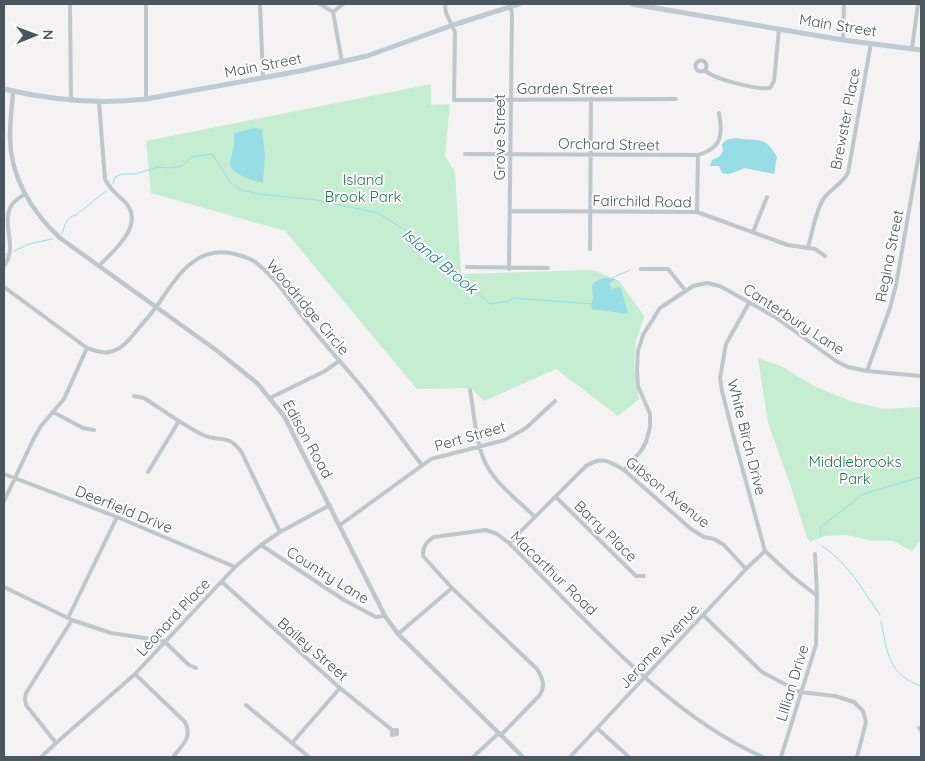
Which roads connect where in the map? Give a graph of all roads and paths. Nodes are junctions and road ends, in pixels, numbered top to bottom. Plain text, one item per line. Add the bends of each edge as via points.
1 (70, 4) edge
2 (146, 4) edge
3 (260, 4) edge
4 (320, 4) edge
5 (343, 4) edge
6 (445, 4) edge
7 (519, 4) edge
8 (632, 4) edge
9 (641, 4) edge
10 (844, 4) edge
11 (918, 4) edge
12 (510, 6) junction
13 (333, 12) junction
14 (453, 25) junction
15 (779, 29) junction
16 (843, 40) junction
17 (872, 43) junction
18 (912, 48) junction
19 (921, 50) edge
20 (342, 62) junction
21 (705, 70) dead end
22 (263, 77) junction
23 (4, 89) edge
24 (13, 91) junction
25 (510, 98) junction
26 (146, 99) junction
27 (590, 99) junction
28 (676, 99) dead end
29 (71, 101) junction
30 (98, 102) junction
31 (719, 113) dead end
32 (921, 142) edge
33 (4, 146) edge
34 (11, 147) junction
35 (465, 154) dead end
36 (510, 154) junction
37 (590, 154) junction
38 (698, 155) junction
39 (25, 194) junction
40 (767, 197) dead end
41 (510, 212) junction
42 (589, 212) junction
43 (697, 212) junction
44 (753, 232) junction
45 (4, 235) edge
46 (10, 235) junction
47 (808, 247) junction
48 (590, 249) dead end
49 (825, 256) dead end
50 (4, 266) edge
51 (99, 266) junction
52 (467, 267) dead end
53 (509, 268) junction
54 (548, 268) dead end
55 (641, 269) dead end
56 (4, 287) edge
57 (685, 290) junction
58 (749, 303) junction
59 (156, 307) junction
60 (87, 348) junction
61 (339, 361) junction
62 (867, 371) junction
63 (921, 376) edge
64 (470, 390) dead end
65 (134, 396) dead end
66 (270, 398) junction
67 (555, 401) dead end
68 (53, 412) junction
69 (179, 421) junction
70 (94, 430) dead end
71 (480, 448) junction
72 (421, 464) junction
73 (624, 470) junction
74 (148, 472) dead end
75 (4, 474) edge
76 (14, 478) junction
77 (556, 497) junction
78 (4, 501) edge
79 (330, 506) junction
80 (117, 517) junction
81 (535, 517) junction
82 (340, 525) junction
83 (280, 532) junction
84 (509, 543) junction
85 (261, 545) junction
86 (765, 551) junction
87 (815, 554) dead end
88 (235, 567) junction
89 (746, 569) junction
90 (644, 576) dead end
91 (222, 582) junction
92 (4, 587) edge
93 (452, 588) junction
94 (817, 595) junction
95 (385, 616) junction
96 (703, 616) junction
97 (70, 619) junction
98 (398, 634) junction
99 (164, 641) junction
100 (196, 668) dead end
101 (135, 674) junction
102 (644, 677) junction
103 (340, 688) junction
104 (800, 692) junction
105 (246, 705) dead end
106 (597, 728) junction
107 (392, 730) dead end
108 (500, 734) junction
109 (56, 743) junction
110 (292, 744) junction
111 (41, 757) edge
112 (173, 757) edge
113 (309, 757) edge
114 (473, 757) edge
115 (523, 757) edge
116 (570, 757) edge
117 (629, 757) edge
118 (762, 757) edge
119 (781, 757) edge
120 (857, 757) edge

1 - 29 street
2 - 26 street
3 - 22 street
4 - 13 street
5 - 13 street
6 - 14 street
7 - 12 main road, Main Street
8 - 9 main road, Main Street
9 - 15 main road, Main Street
10 - 16 street
11 - 18 street
12 - 14 main road, Main Street
12 - 25 street, Grove Street
13 - 20 street
14 - 20 main road, Main Street
14 - 25 street, Garden Street via 454,100
15 - 16 main road, Main Street
15 - 21 street via 774,80 770,88 729,81
16 - 17 main road, Main Street
17 - 18 main road, Main Street
17 - 47 street, Brewster Place via 848,173 822,201
18 - 19 main road, Main Street
20 - 22 main road, Main Street
22 - 26 main road, Main Street
23 - 24 main road, Main Street
24 - 29 main road, Main Street
24 - 34 street, Edison Road
25 - 27 street, Garden Street
25 - 36 street, Grove Street
26 - 30 main road, Main Street
27 - 28 street, Garden Street
27 - 37 street
29 - 30 main road, Main Street
30 - 51 street via 105,180 132,214 128,233
31 - 38 street via 722,130 718,140 708,152
32 - 62 street, Regina Street via 896,285
33 - 34 street
34 - 39 street, Edison Road via 18,180
35 - 36 street, Orchard Street
36 - 37 street, Orchard Street
36 - 41 street, Grove Street
37 - 38 street, Orchard Street
37 - 42 street
38 - 43 street
39 - 46 street via 10,209
39 - 51 street, Edison Road via 49,228
40 - 44 street
41 - 42 street, Fairchild Road
41 - 53 street, Grove Street
42 - 43 street, Fairchild Road
42 - 48 street
43 - 44 street, Fairchild Road
44 - 47 street, Fairchild Road via 788,245
45 - 46 street
46 - 50 street via 9,257
47 - 49 street, Fairchild Road
51 - 59 street, Edison Road
52 - 53 street
53 - 54 street
55 - 57 street via 668,269
56 - 60 street
57 - 58 street, Canterbury Lane via 706,283 720,286
57 - 73 street, Canterbury Lane via 660,308 643,335 638,351 638,386 650,414 650,427 641,451
58 - 62 street, Canterbury Lane via 775,317 836,362
58 - 86 street, White Birch Drive via 726,344 720,378
59 - 60 street, Woodridge Circle via 128,342 118,349 99,352
59 - 61 street, Woodridge Circle via 174,278 189,264 218,252 234,253 258,264
59 - 66 street, Edison Road via 238,367
60 - 68 street via 64,399
61 - 66 street
61 - 72 street, Woodridge Circle
62 - 63 street, Canterbury Lane
64 - 71 street
65 - 69 street via 144,398
66 - 79 street, Edison Road via 284,416
67 - 71 street, Pert Street via 518,434
68 - 70 street via 83,428
68 - 76 street via 41,426
69 - 74 street
69 - 83 street via 204,436 226,439 237,445
71 - 72 street, Pert Street via 444,455
71 - 81 street via 494,477
72 - 82 street, Pert Street
73 - 77 street, Gibson Avenue via 612,462 594,461
73 - 89 street, Gibson Avenue via 691,529 724,545
75 - 76 street, Deerfield Drive
76 - 78 street
76 - 80 street, Deerfield Drive
77 - 81 street, Gibson Avenue
77 - 90 street, Barry Place via 636,576
79 - 82 street, Edison Road
79 - 83 street, Leonard Place
80 - 88 street, Deerfield Drive
80 - 97 street
81 - 84 street, Gibson Avenue
82 - 95 street, Edison Road
83 - 85 street, Leonard Place
84 - 93 street, Macarthur Road via 486,530 434,537 427,541 423,556
84 - 102 street, Macarthur Road
85 - 88 street, Leonard Place
85 - 95 street, Country Lane via 344,600 376,617
86 - 89 street, Jerome Avenue
86 - 94 street
87 - 94 street, Lillian Drive
88 - 91 street, Leonard Place
89 - 96 street, Jerome Avenue
91 - 99 street, Leonard Place
91 - 103 street, Bailey Street
92 - 97 street
93 - 98 street
93 - 108 street, Macarthur Road via 537,670 544,682 544,690 539,696
94 - 104 street, Lillian Drive via 816,645
95 - 98 street, Edison Road
96 - 102 street, Jerome Avenue
96 - 104 street via 762,672
97 - 99 street via 111,633
97 - 109 street via 24,699
98 - 108 street, Edison Road
99 - 100 street
99 - 101 street, Leonard Place
101 - 109 street, Leonard Place
101 - 112 street via 190,730 188,738
102 - 106 street, Jerome Avenue
102 - 118 street, Macarthur Road via 698,719 741,748
103 - 107 street, Bailey Street
103 - 110 street
104 - 119 street, Lillian Drive
104 - 120 street via 835,696 854,702 863,711 865,730
105 - 110 street
106 - 116 street, Jerome Avenue
106 - 117 street
108 - 114 street, Macarthur Road
108 - 115 street, Edison Road
109 - 111 street, Leonard Place
110 - 113 street

